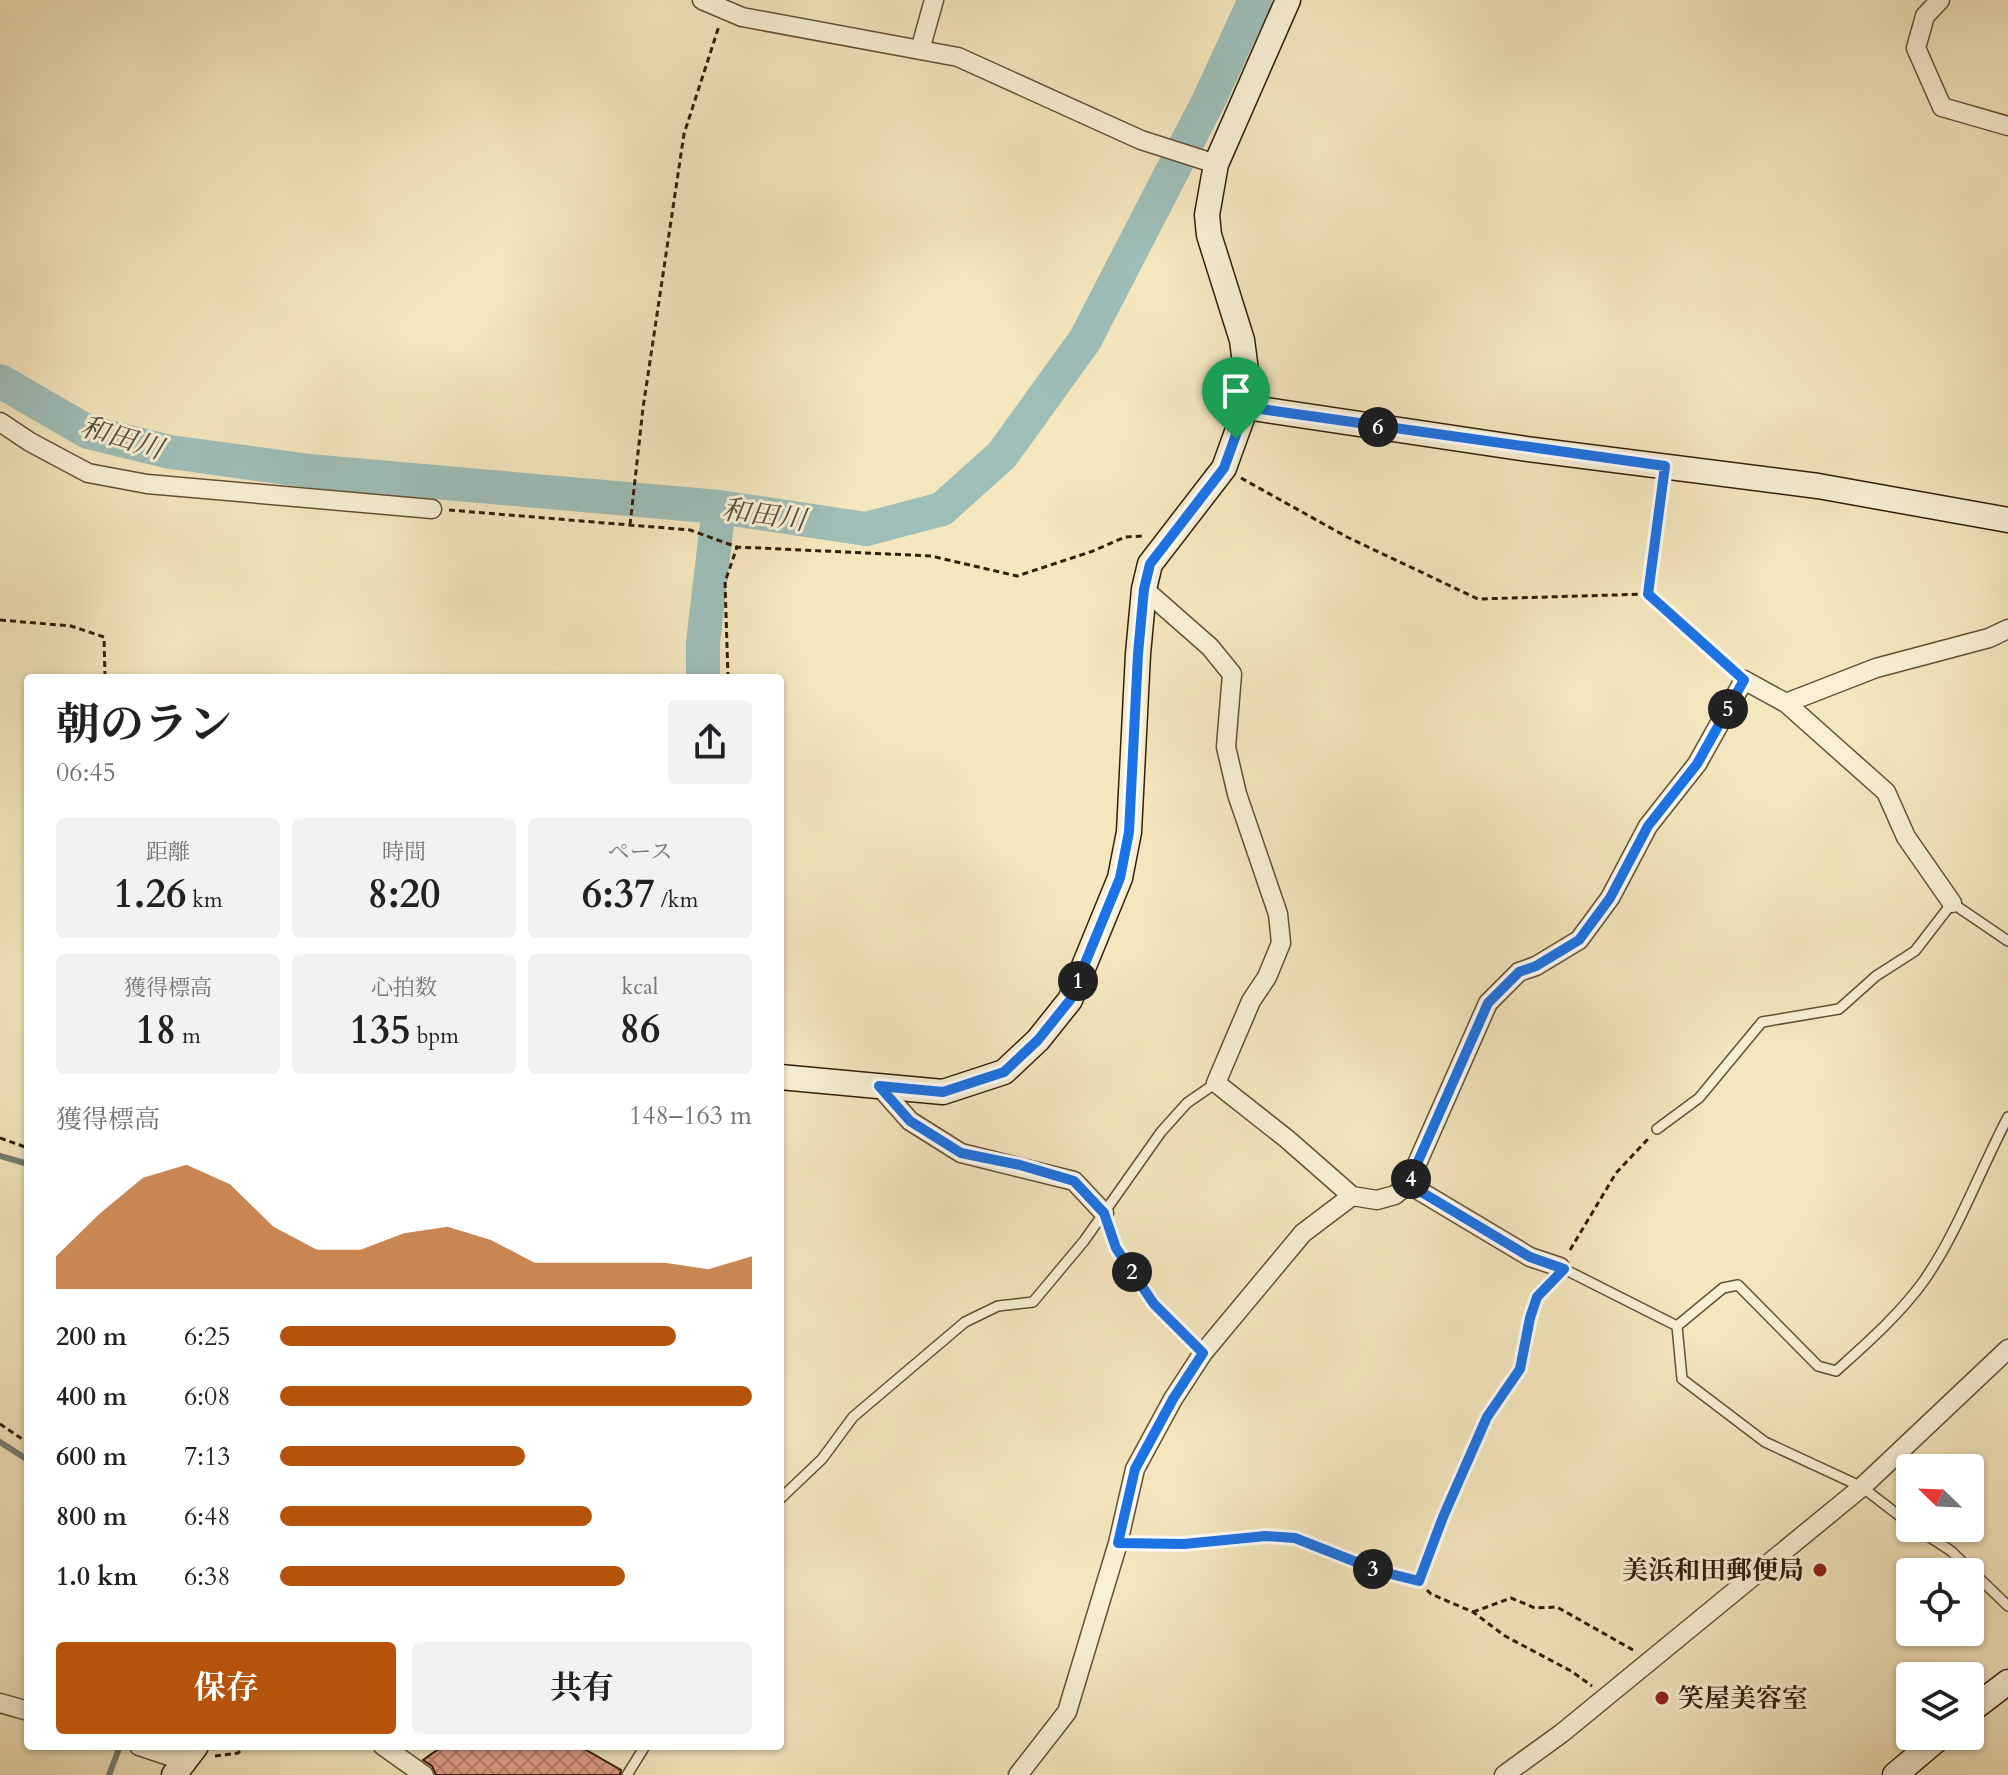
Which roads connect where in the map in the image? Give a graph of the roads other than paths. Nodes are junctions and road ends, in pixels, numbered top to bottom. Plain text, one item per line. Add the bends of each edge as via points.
1 (702, 0) edge
2 (934, 0) edge
3 (1288, 0) edge
4 (1940, 0) edge
5 (920, 50) junction
6 (2008, 126) edge
7 (1209, 162) junction
8 (1246, 407) junction
9 (0, 422) edge
10 (432, 509) road end
11 (2008, 520) edge
12 (1144, 589) junction
13 (2008, 629) edge
14 (1786, 703) junction
15 (1952, 903) junction
16 (2008, 941) edge
17 (784, 1077) edge
18 (1216, 1083) junction
19 (879, 1086) junction
20 (2008, 1117) edge
21 (1657, 1129) road end
22 (1408, 1184) junction
23 (1352, 1196) junction
24 (1104, 1213) junction
25 (1562, 1268) junction
26 (1677, 1326) junction
27 (2008, 1349) edge
28 (1203, 1353) junction
29 (1862, 1487) junction
30 (784, 1495) edge
31 (1896, 1513) edge
32 (1937, 1542) edge
33 (1118, 1543) junction
34 (2008, 1606) edge
35 (2008, 1682) edge
36 (1984, 1700) edge
37 (0, 1703) edge
38 (24, 1710) edge
39 (151, 1750) edge
40 (389, 1750) edge
41 (643, 1750) edge
42 (1924, 1750) edge
43 (184, 1761) edge
44 (424, 1775) edge
45 (627, 1775) edge
46 (1018, 1775) edge
47 (1504, 1775) edge
48 (1895, 1775) edge

1 - 5 street via 742,17
2 - 5 street
3 - 7 street
4 - 6 street via 1925,16 1916,48 1942,107
5 - 7 street via 958,57 1141,140
7 - 8 street via 1209,235 1242,340
8 - 11 street via 1818,486
8 - 12 street via 1224,468 1150,564
9 - 10 street via 88,473 147,484
12 - 18 street via 1210,647 1232,674 1226,747 1278,914 1281,943
12 - 19 street via 1129,832 1120,878 1070,1000 1004,1072 943,1092
13 - 14 street via 1876,668
14 - 15 street via 1886,792 1906,837
14 - 22 street via 1744,680 1697,764 1648,826 1610,898 1579,940 1519,972 1488,1003
15 - 16 lane
15 - 21 lane via 1915,951 1839,1009 1762,1022 1699,1098
17 - 19 street
18 - 23 street
18 - 24 lane via 1187,1103 1161,1132
19 - 24 street via 910,1121 961,1153 1074,1181
20 - 26 lane via 1924,1280 1896,1316 1836,1371 1818,1366 1738,1285 1723,1288
22 - 23 street via 1377,1200
22 - 25 street via 1530,1257
23 - 28 street via 1303,1233
24 - 28 lane via 1116,1248 1154,1304
24 - 30 lane via 1033,1302 998,1306 965,1322 853,1417 822,1459
25 - 26 lane
25 - 33 lane via 1537,1297 1520,1369 1487,1417 1419,1581 1295,1538
26 - 29 lane via 1682,1379 1765,1442
27 - 29 street
28 - 33 street via 1135,1469
29 - 31 lane
29 - 47 street
32 - 34 lane
33 - 46 street via 1067,1712
35 - 36 street
37 - 38 street
39 - 43 street
40 - 44 street
41 - 45 lane
42 - 48 street

